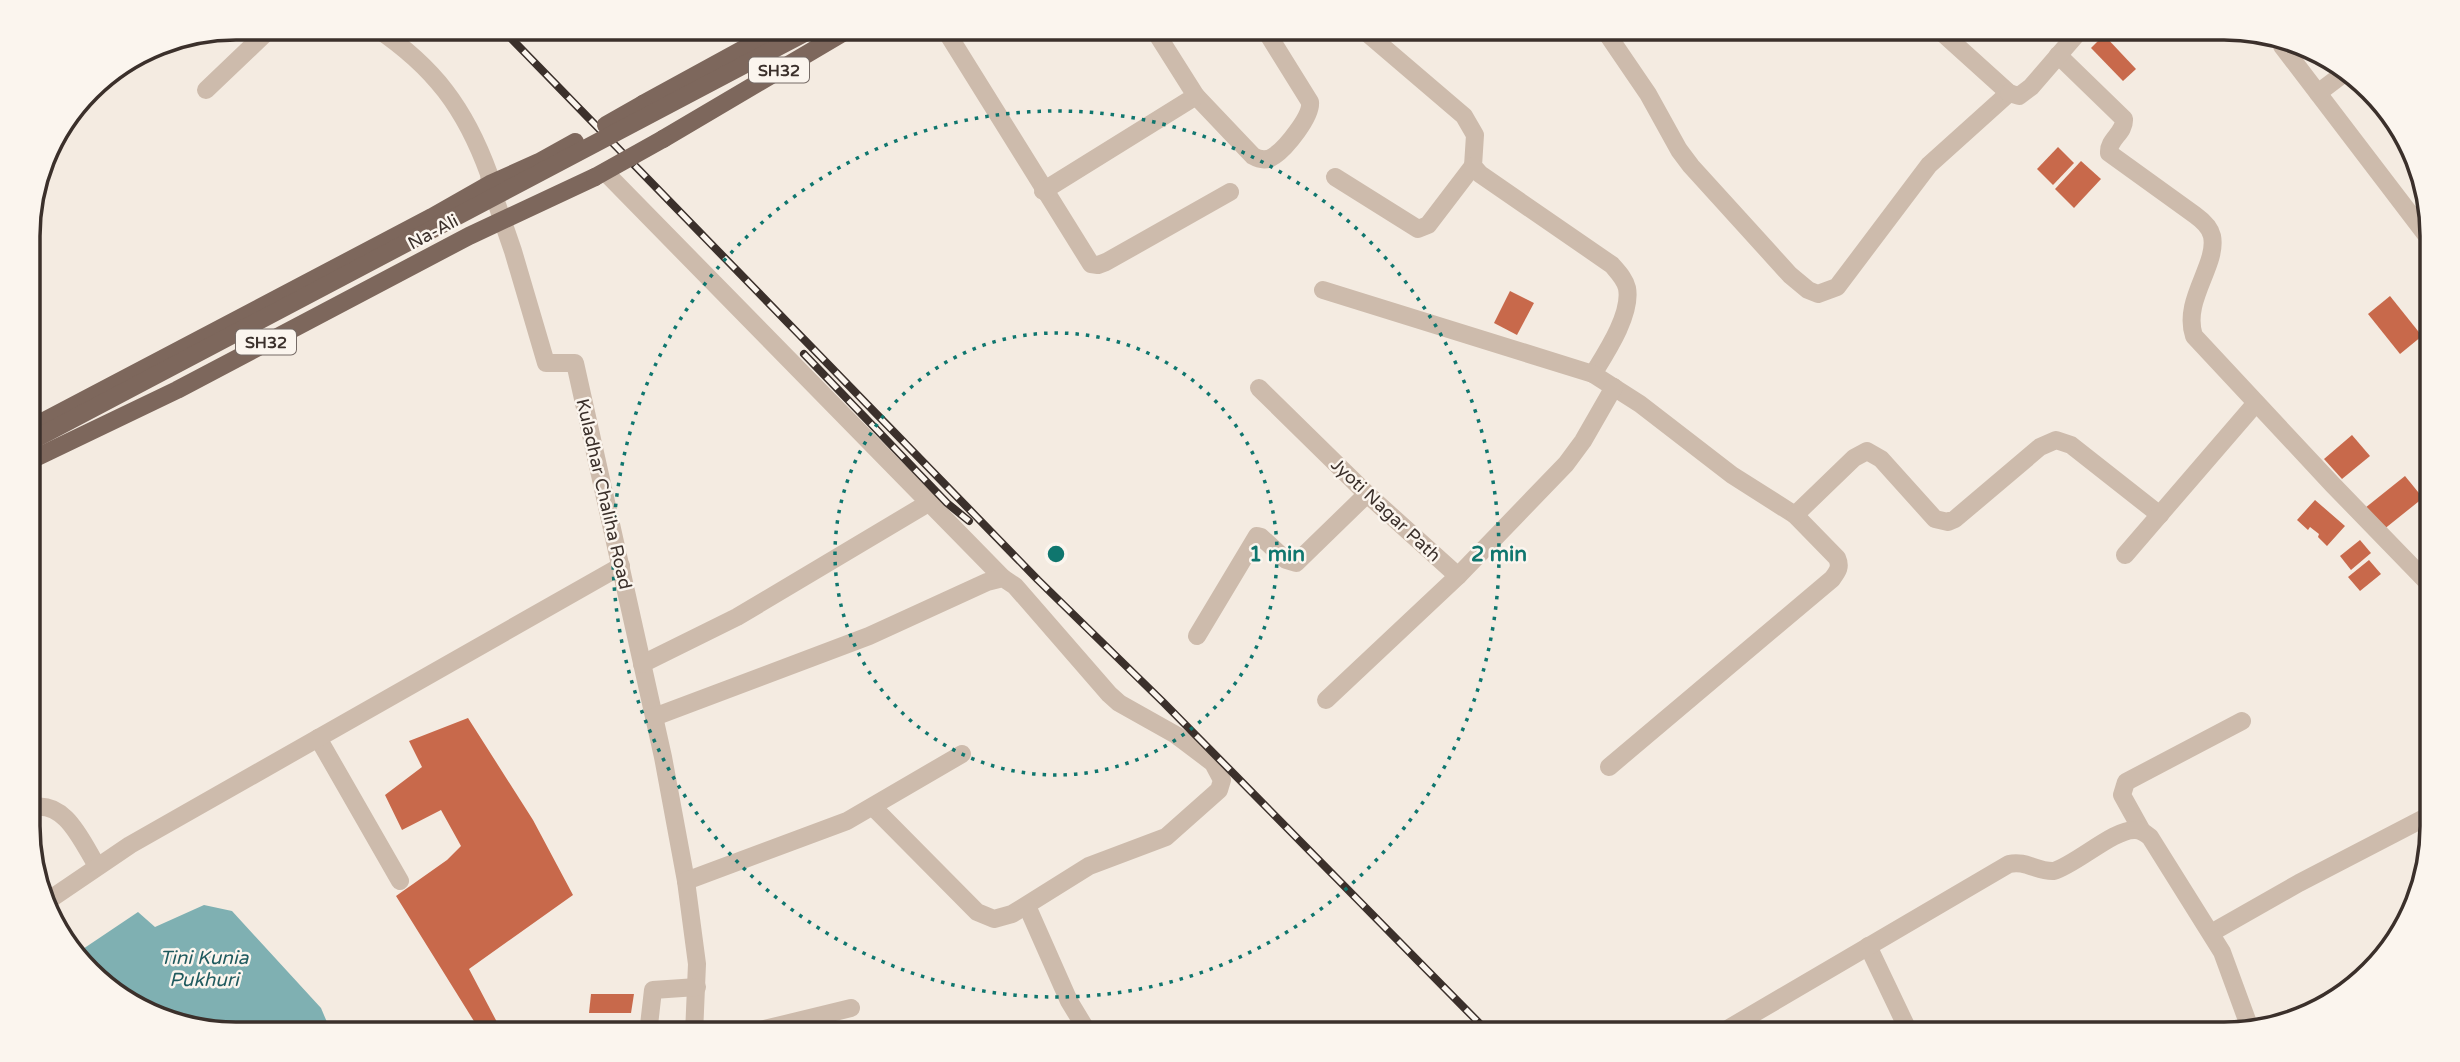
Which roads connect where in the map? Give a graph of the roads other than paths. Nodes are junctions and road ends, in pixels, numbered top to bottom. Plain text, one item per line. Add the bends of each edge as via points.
1 (258, 40) edge
2 (391, 40) edge
3 (760, 40) edge
4 (791, 40) edge
5 (831, 40) edge
6 (951, 40) edge
7 (1161, 40) edge
8 (1272, 40) edge
9 (1375, 40) edge
10 (1612, 40) edge
11 (1950, 40) edge
12 (2071, 40) edge
13 (2286, 51) edge
14 (2058, 55) junction
15 (2338, 78) edge
16 (206, 90) dead end
17 (2009, 93) junction
18 (2318, 93) junction
19 (1196, 96) junction
20 (1473, 166) junction
21 (600, 175) junction
22 (1335, 177) dead end
23 (490, 184) junction
24 (1043, 191) junction
25 (1230, 192) dead end
26 (503, 222) junction
27 (2419, 226) edge
28 (1323, 290) dead end
29 (1593, 374) junction
30 (1614, 387) junction
31 (1259, 388) dead end
32 (2256, 403) junction
33 (41, 423) edge
34 (41, 436) edge
35 (41, 455) edge
36 (1367, 494) junction
37 (930, 502) junction
38 (1795, 515) junction
39 (2160, 515) junction
40 (2125, 555) dead end
41 (621, 566) junction
42 (2420, 574) edge
43 (1458, 576) junction
44 (1003, 578) junction
45 (1197, 636) dead end
46 (642, 664) junction
47 (1326, 700) dead end
48 (654, 717) junction
49 (2242, 721) dead end
50 (318, 738) junction
51 (962, 754) dead end
52 (1609, 767) dead end
53 (40, 806) edge
54 (873, 807) junction
55 (2420, 820) edge
56 (2142, 831) junction
57 (97, 866) junction
58 (400, 881) dead end
59 (686, 881) junction
60 (54, 897) edge
61 (1027, 906) junction
62 (2211, 933) junction
63 (1868, 946) junction
64 (697, 987) junction
65 (850, 1008) dead end
66 (2248, 1020) edge
67 (1741, 1021) edge
68 (1904, 1021) edge
69 (649, 1022) edge
70 (695, 1022) edge
71 (794, 1022) edge
72 (1081, 1022) edge

1 - 16 street
2 - 23 street, Kuladhar Chaliha Road via 455,102 482,153
3 - 23 main road, bridge via 539,162
4 - 34 main road, bridge
5 - 21 main road, Na-Ali / SH32, bridge
6 - 24 street
7 - 19 street
8 - 19 street via 1306,93 1311,109 1273,157 1253,156
9 - 20 street via 1464,116 1475,135
10 - 17 street via 1690,166 1790,275 1818,294 1837,287 1924,170
11 - 17 street
12 - 14 street
13 - 18 street
14 - 17 street via 2025,92 2019,96
14 - 32 street via 2124,119 2108,149 2113,158 2196,215 2212,234 2190,324 2194,336
15 - 18 street
18 - 27 street
19 - 24 street
20 - 22 street via 1428,225 1418,229
20 - 29 street via 1621,274 1627,289 1621,323
21 - 26 main road, Na-Ali / SH32
21 - 37 street
23 - 26 street, Kuladhar Chaliha Road
23 - 33 main road
24 - 25 street via 1085,257 1098,265
26 - 35 main road, Na-Ali / SH32
26 - 41 street, Kuladhar Chaliha Road via 546,363 575,363
28 - 29 street
29 - 30 street
30 - 38 street via 1723,469
30 - 43 street via 1566,464
31 - 36 street, Jyoti Nagar Path
32 - 39 street
32 - 42 street
36 - 43 street, Jyoti Nagar Path
36 - 45 street via 1296,563 1257,536
37 - 44 street
37 - 46 street via 737,617
38 - 39 street via 1867,451 1881,459 1936,519 1948,522 2040,447 2056,440 2070,444
38 - 52 street via 1837,558 1839,571
39 - 40 street
41 - 46 street, Kuladhar Chaliha Road
41 - 50 street
43 - 47 street
44 - 48 street via 817,657
44 - 61 street via 1016,586 1109,694 1195,749 1213,764 1222,780 1219,790 1166,837 1089,866
46 - 48 street, Kuladhar Chaliha Road
48 - 59 street, Kuladhar Chaliha Road
49 - 56 street via 2126,782 2122,795
50 - 57 street
50 - 58 street
51 - 54 street
53 - 57 street via 61,813
54 - 59 street via 812,836
54 - 61 street via 977,912 994,919
55 - 62 street
56 - 62 street
56 - 63 street via 2126,831 2054,871 2009,863
57 - 60 street
59 - 64 street, Kuladhar Chaliha Road
61 - 72 street
62 - 66 street
63 - 67 street
63 - 68 street
64 - 69 street via 653,990
64 - 70 street, Kuladhar Chaliha Road
65 - 71 street

